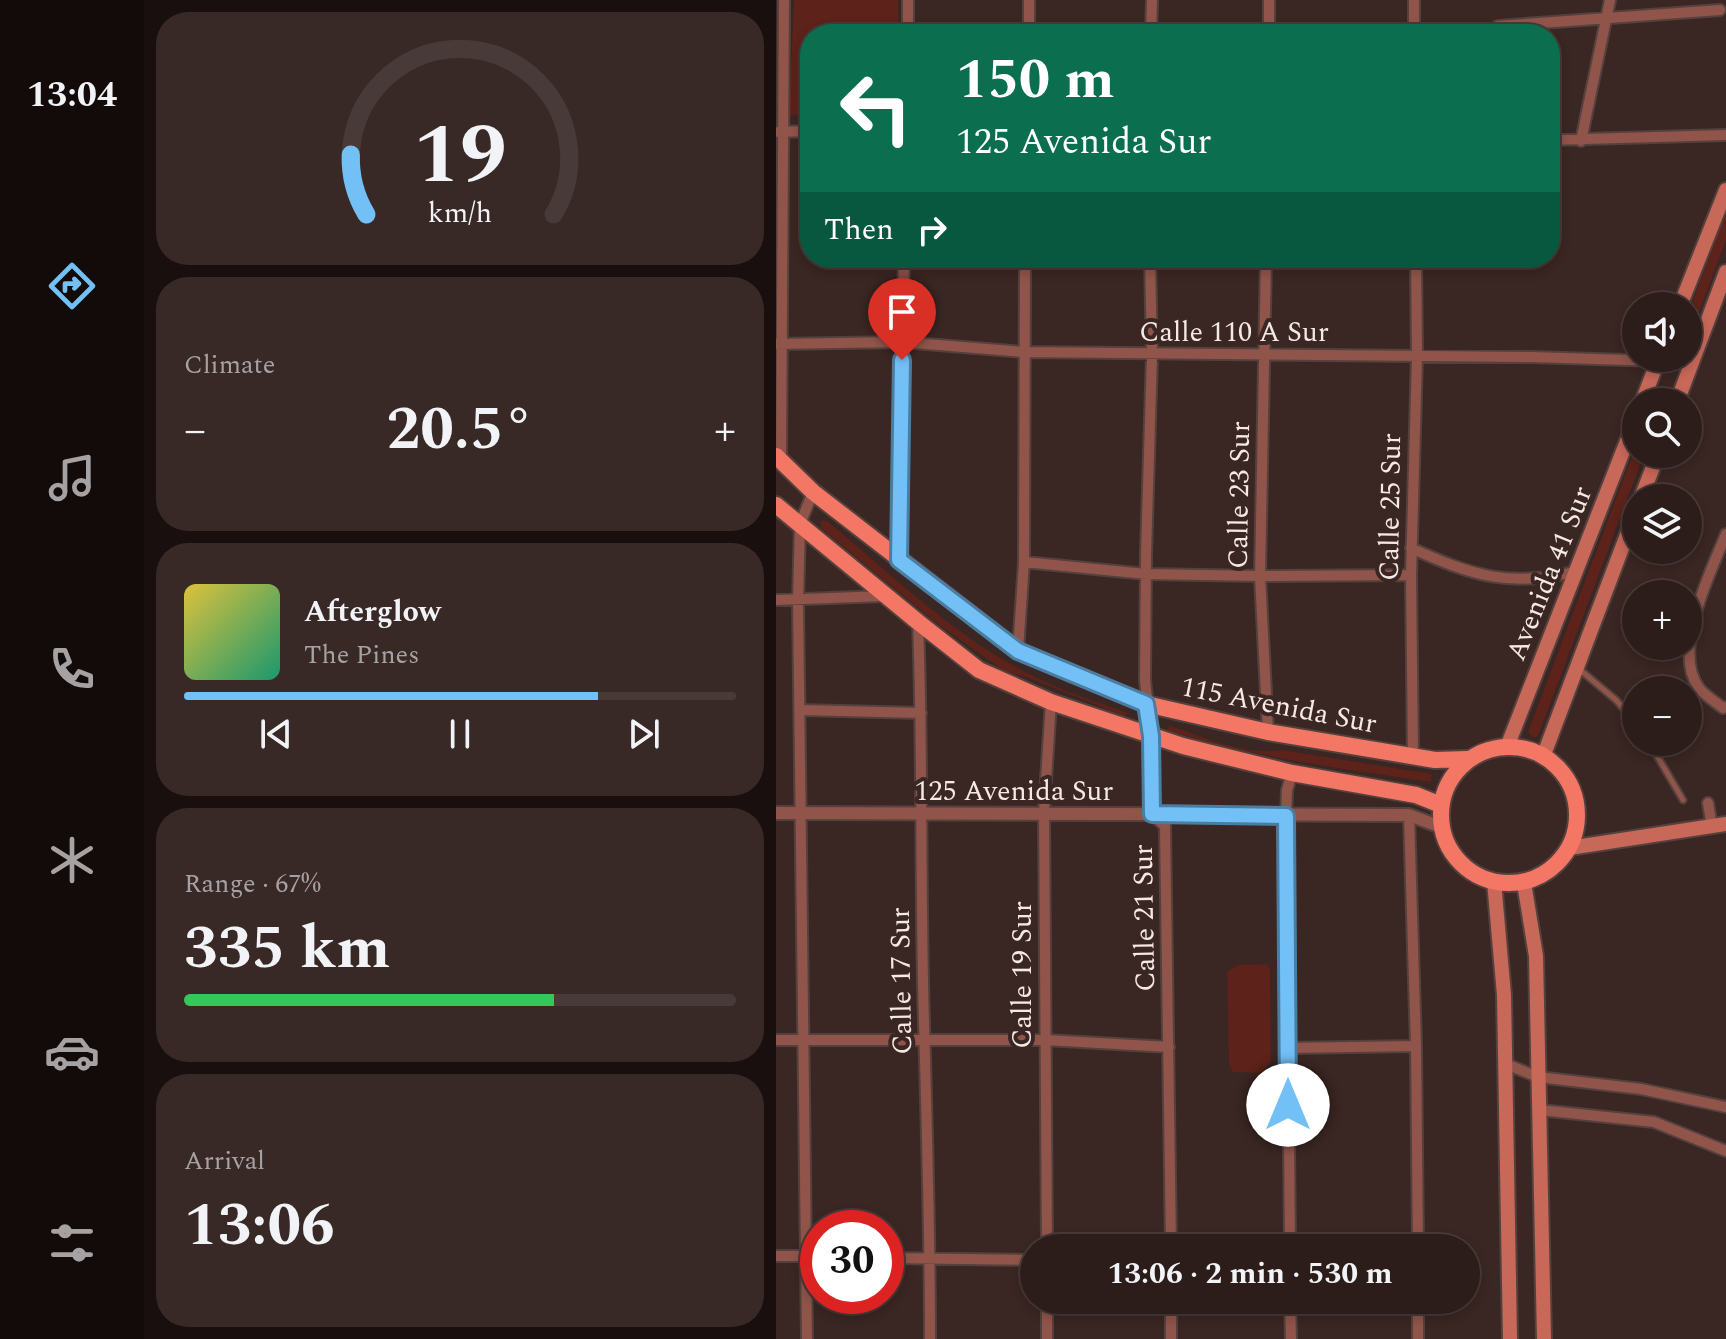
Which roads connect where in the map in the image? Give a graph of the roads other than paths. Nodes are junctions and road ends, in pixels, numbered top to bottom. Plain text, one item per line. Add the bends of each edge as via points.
1 (784, 0) edge
2 (908, 0) edge
3 (1029, 0) edge
4 (1152, 0) edge
5 (1269, 0) edge
6 (1414, 0) edge
7 (1610, 0) edge
8 (1720, 10) dead end
9 (1606, 18) junction
10 (908, 24) edge
11 (1029, 24) edge
12 (1151, 24) edge
13 (1269, 24) edge
14 (1414, 24) edge
15 (1525, 24) edge
16 (800, 131) edge
17 (780, 132) edge
18 (1726, 135) edge
19 (1560, 140) edge
20 (1581, 141) junction
21 (1726, 190) edge
22 (904, 268) edge
23 (1025, 268) edge
24 (1150, 268) edge
25 (1266, 268) edge
26 (1416, 268) edge
27 (1726, 272) edge
28 (1686, 292) edge
29 (1702, 337) edge
30 (902, 342) junction
31 (778, 344) edge
32 (1023, 352) junction
33 (1265, 354) junction
34 (1152, 355) junction
35 (1417, 356) junction
36 (1622, 359) edge
37 (1622, 455) edge
38 (778, 458) edge
39 (813, 492) junction
40 (776, 505) edge
41 (800, 524) junction
42 (1726, 534) edge
43 (1411, 548) junction
44 (1622, 548) edge
45 (899, 560) junction
46 (1024, 562) junction
47 (1578, 571) junction
48 (1146, 574) junction
49 (1411, 575) junction
50 (1260, 576) junction
51 (886, 596) junction
52 (776, 600) edge
53 (798, 601) junction
54 (918, 622) junction
55 (1018, 651) junction
56 (1577, 667) junction
57 (1051, 702) junction
58 (1146, 704) junction
59 (1622, 707) edge
60 (1726, 707) edge
61 (801, 710) junction
62 (921, 713) junction
63 (1268, 732) junction
64 (1151, 736) junction
65 (1507, 747) junction
66 (1657, 756) edge
67 (1413, 757) junction
68 (1543, 757) junction
69 (1467, 759) junction
70 (1292, 773) junction
71 (1683, 800) dead end
72 (1708, 803) dead end
73 (1441, 805) junction
74 (776, 813) edge
75 (802, 813) junction
76 (921, 813) junction
77 (1044, 814) junction
78 (1152, 814) junction
79 (1409, 815) junction
80 (1286, 816) junction
81 (1719, 825) edge
82 (1441, 827) junction
83 (1569, 848) junction
84 (1494, 881) junction
85 (1524, 883) junction
86 (925, 1039) junction
87 (776, 1040) edge
88 (803, 1040) junction
89 (1046, 1040) junction
90 (1416, 1046) junction
91 (1169, 1047) junction
92 (1288, 1048) junction
93 (1506, 1064) junction
94 (1538, 1077) junction
95 (1726, 1107) edge
96 (1540, 1110) junction
97 (1726, 1151) edge
98 (810, 1210) edge
99 (1047, 1234) edge
100 (1171, 1234) edge
101 (1290, 1234) edge
102 (1418, 1234) edge
103 (776, 1256) edge
104 (800, 1256) edge
105 (904, 1258) edge
106 (930, 1259) junction
107 (1020, 1260) edge
108 (809, 1314) edge
109 (1047, 1314) edge
110 (1171, 1314) edge
111 (1290, 1314) edge
112 (1418, 1314) edge
113 (807, 1339) edge
114 (930, 1339) edge
115 (1047, 1339) edge
116 (1171, 1339) edge
117 (1291, 1339) edge
118 (1418, 1339) edge
119 (1510, 1339) edge
120 (1544, 1339) edge

1 - 17 street
2 - 10 street
3 - 11 street
4 - 12 street
5 - 13 street
6 - 14 street
7 - 9 street
8 - 9 street
9 - 15 street
9 - 20 street
16 - 17 street
17 - 31 street
18 - 20 street
19 - 20 street
21 - 28 main road
22 - 30 street
23 - 32 street
24 - 34 street, Calle 21 Sur
25 - 33 street, Calle 23 Sur
26 - 35 street, Calle 25 Sur
27 - 29 main road
30 - 31 street, Calle 110 A Sur
30 - 32 street, Calle 110 A Sur
30 - 45 street
31 - 38 street
32 - 34 street, Calle 110 A Sur
32 - 46 street
33 - 34 street, Calle 110 A Sur
33 - 35 street, Calle 110 A Sur
33 - 50 street, Calle 23 Sur
34 - 48 street, Calle 21 Sur
35 - 36 street, Calle 110 A Sur
35 - 43 street, Calle 25 Sur
37 - 47 main road, Avenida 41 Sur
38 - 39 main road, 115 Avenida Sur
39 - 41 street
39 - 45 main road, 115 Avenida Sur
40 - 41 main road, 115 Avenida Sur
41 - 51 main road, 115 Avenida Sur
41 - 53 street
42 - 60 street via 1691,628 1689,657 1698,687
43 - 47 street via 1452,567 1502,579 1543,579
43 - 49 street, Calle 25 Sur
44 - 56 main road, Avenida 41 Sur
45 - 55 main road, 115 Avenida Sur
46 - 48 street
46 - 55 street
47 - 65 main road, Avenida 41 Sur
48 - 50 street
48 - 58 street, Calle 21 Sur
49 - 50 street
49 - 67 street, Calle 25 Sur
50 - 63 street, Calle 23 Sur
51 - 53 street
51 - 54 main road, 115 Avenida Sur
52 - 53 street
53 - 61 street
54 - 57 main road, 115 Avenida Sur via 979,670
54 - 62 street, Calle 17 Sur
55 - 58 main road, 115 Avenida Sur
56 - 59 lane
56 - 68 main road, Avenida 41 Sur
57 - 64 main road, 115 Avenida Sur
57 - 77 street, Calle 19 Sur
58 - 63 main road, 115 Avenida Sur
58 - 64 street, Calle 21 Sur
61 - 62 street
61 - 75 street
62 - 76 street, Calle 17 Sur
63 - 67 main road, 115 Avenida Sur
64 - 70 main road, 115 Avenida Sur
64 - 78 street, Calle 21 Sur
65 - 68 main road
65 - 69 main road
66 - 71 lane
67 - 69 main road, 115 Avenida Sur
68 - 83 main road via 1566,779 1576,802
69 - 73 main road via 1454,773
70 - 73 main road, 115 Avenida Sur via 1416,795
70 - 80 street
72 - 81 street
73 - 82 main road
74 - 75 street, 125 Avenida Sur
75 - 76 street, 125 Avenida Sur
75 - 88 street
76 - 77 street, 125 Avenida Sur
76 - 86 street, Calle 17 Sur
77 - 78 street, 125 Avenida Sur
77 - 89 street, Calle 19 Sur
78 - 80 street, 125 Avenida Sur
78 - 91 street, Calle 21 Sur via 1165,826
79 - 80 street, 125 Avenida Sur
79 - 82 street, 125 Avenida Sur
79 - 90 street
80 - 92 street
81 - 83 main road
82 - 84 main road via 1450,851 1465,868
83 - 85 main road via 1556,865
84 - 85 main road
84 - 93 main road
85 - 94 main road via 1536,956
86 - 88 street
86 - 89 street
86 - 106 street, Calle 17 Sur
87 - 88 street
88 - 98 street
89 - 91 street
89 - 99 street, Calle 19 Sur
90 - 92 street
90 - 102 street
91 - 100 street, Calle 21 Sur
92 - 101 street
93 - 94 street
93 - 119 main road
94 - 95 street via 1641,1089
94 - 96 main road
96 - 97 street via 1654,1122
96 - 120 main road
103 - 104 street
105 - 106 street
106 - 107 street
106 - 114 street, Calle 17 Sur
108 - 113 street
109 - 115 street
110 - 116 street
111 - 117 street
112 - 118 street

